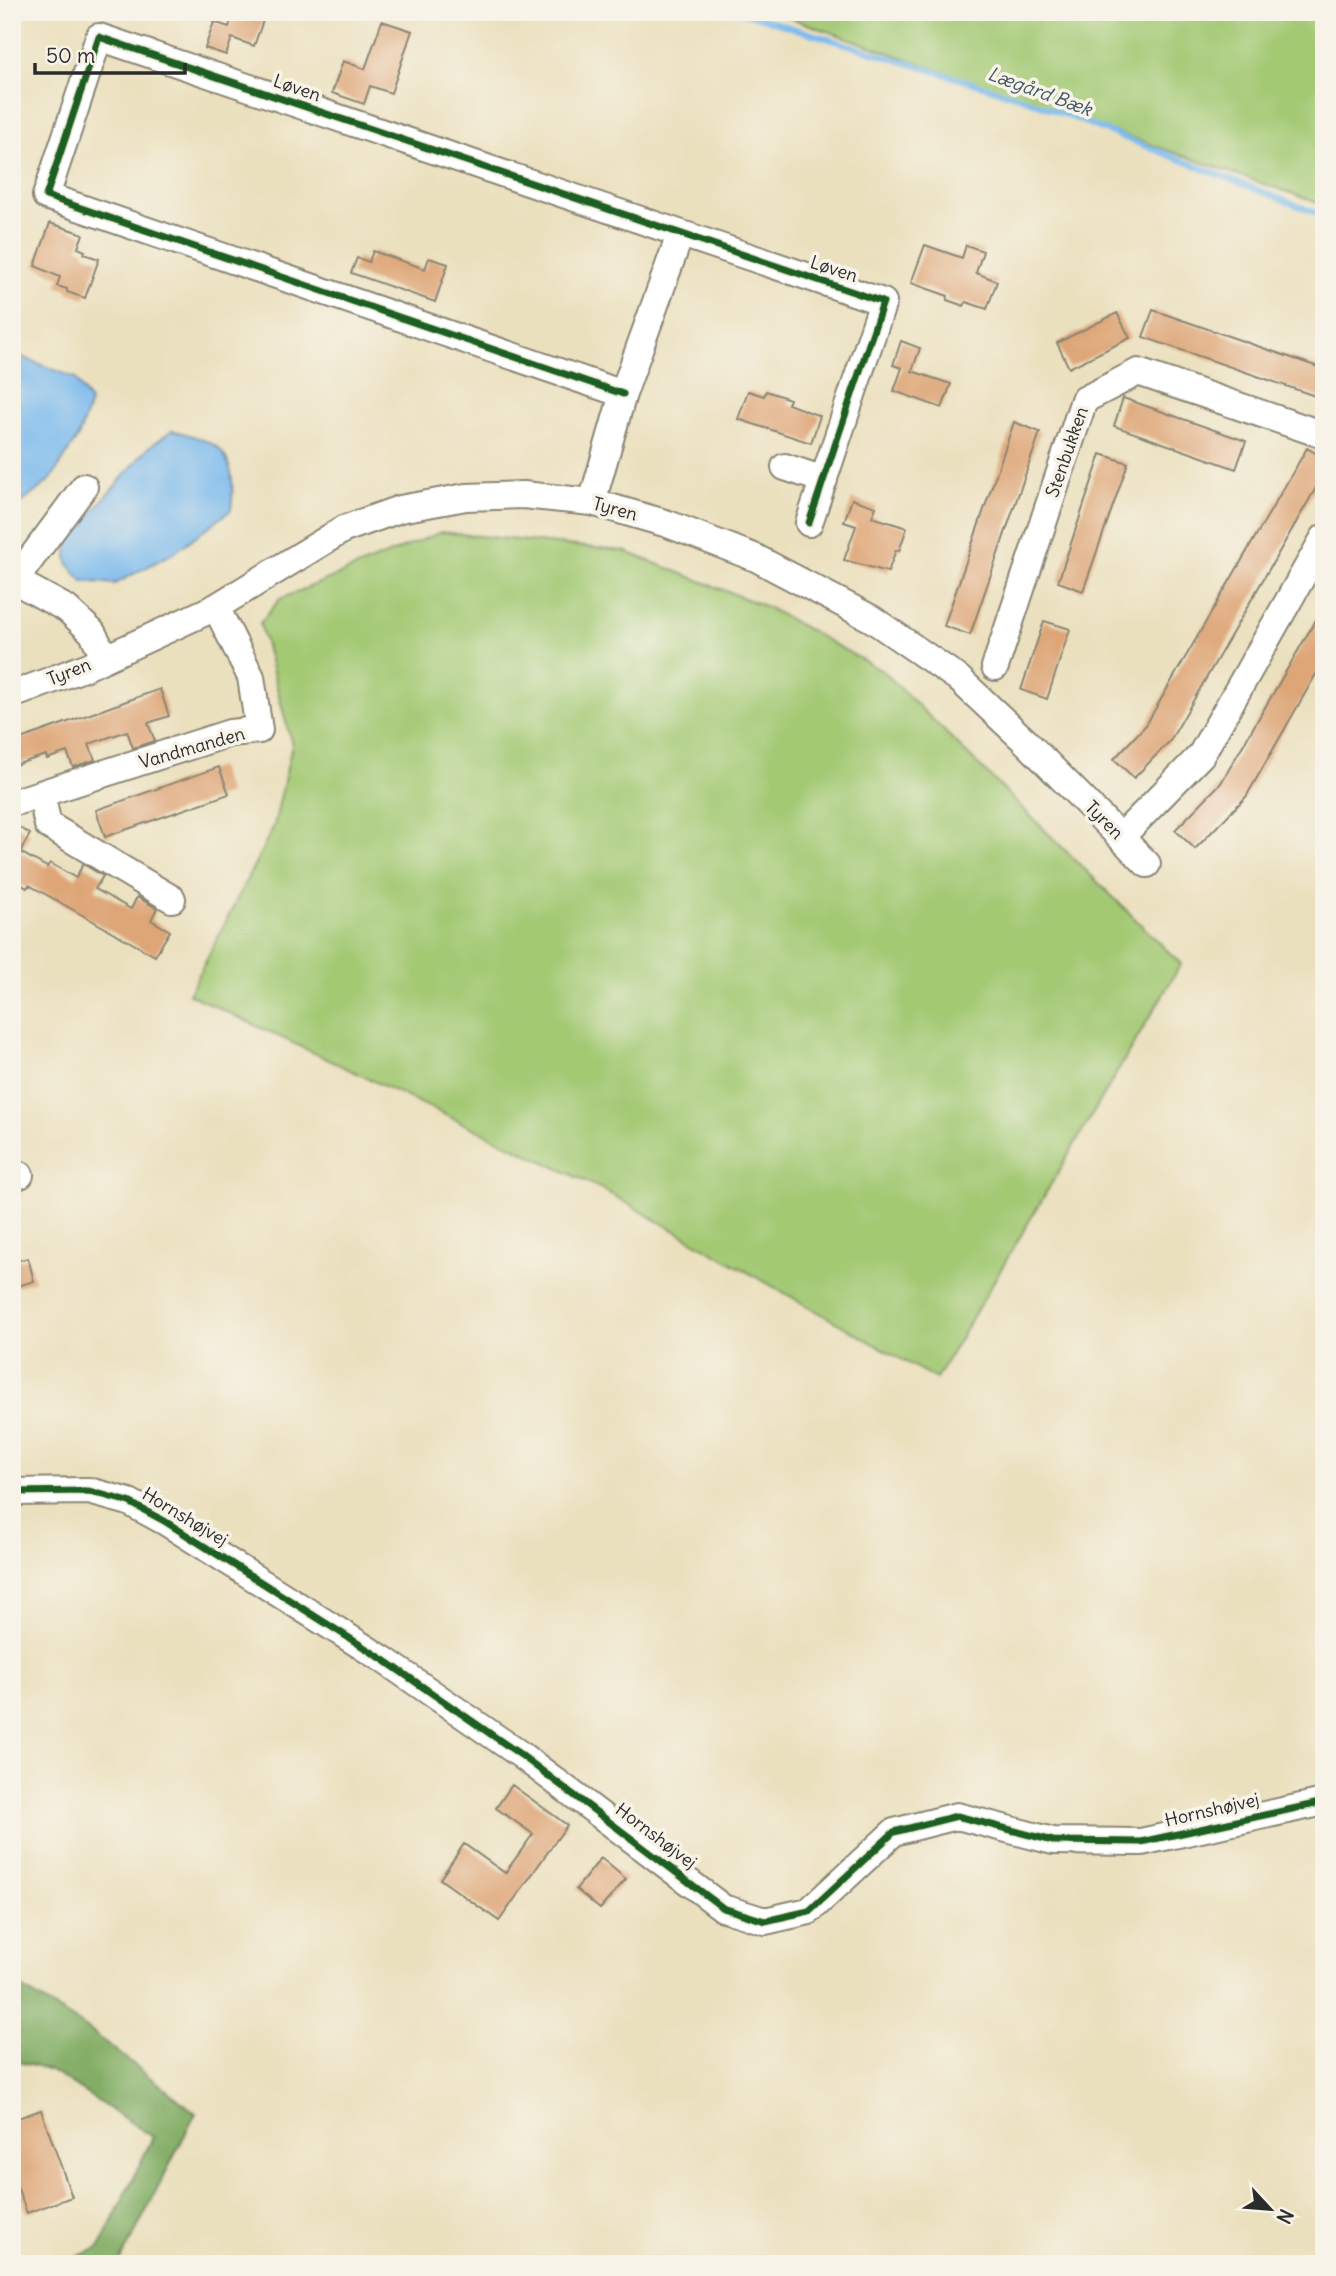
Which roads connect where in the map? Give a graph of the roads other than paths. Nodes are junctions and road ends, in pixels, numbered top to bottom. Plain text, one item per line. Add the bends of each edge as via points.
1 (680, 234) junction
2 (623, 394) junction
3 (1324, 435) edge
4 (785, 467) dead end
5 (824, 480) junction
6 (84, 486) dead end
7 (592, 502) junction
8 (809, 523) dead end
9 (1324, 538) edge
10 (14, 579) edge
11 (216, 607) junction
12 (105, 657) junction
13 (995, 667) dead end
14 (12, 695) edge
15 (41, 794) junction
16 (12, 803) edge
17 (1121, 837) junction
18 (1147, 864) dead end
19 (172, 898) dead end
20 (12, 1492) edge
21 (1324, 1802) edge

1 - 2 street
1 - 2 street, Løven via 99,37 46,196
1 - 5 street, Løven via 883,302
2 - 7 street
3 - 13 street, Stenbukken via 1138,372 1084,400
4 - 5 street
5 - 8 street, Løven
6 - 10 street
7 - 11 street, Tyren via 523,495 466,497 400,509 344,530
7 - 17 street, Tyren via 668,524 756,558 872,619 958,678
9 - 17 street via 1201,755
10 - 12 street via 67,609 92,632
11 - 12 street, Tyren
11 - 15 street, Vandmanden via 251,677 259,730 230,733
12 - 14 street, Tyren
15 - 16 street, Vandmanden
15 - 19 street via 48,825
17 - 18 street, Tyren
20 - 21 street, Hornshøjvej via 89,1491 129,1502 166,1522 384,1660 521,1755 723,1908 765,1921 809,1911 894,1832 957,1816 1054,1841 1141,1842

